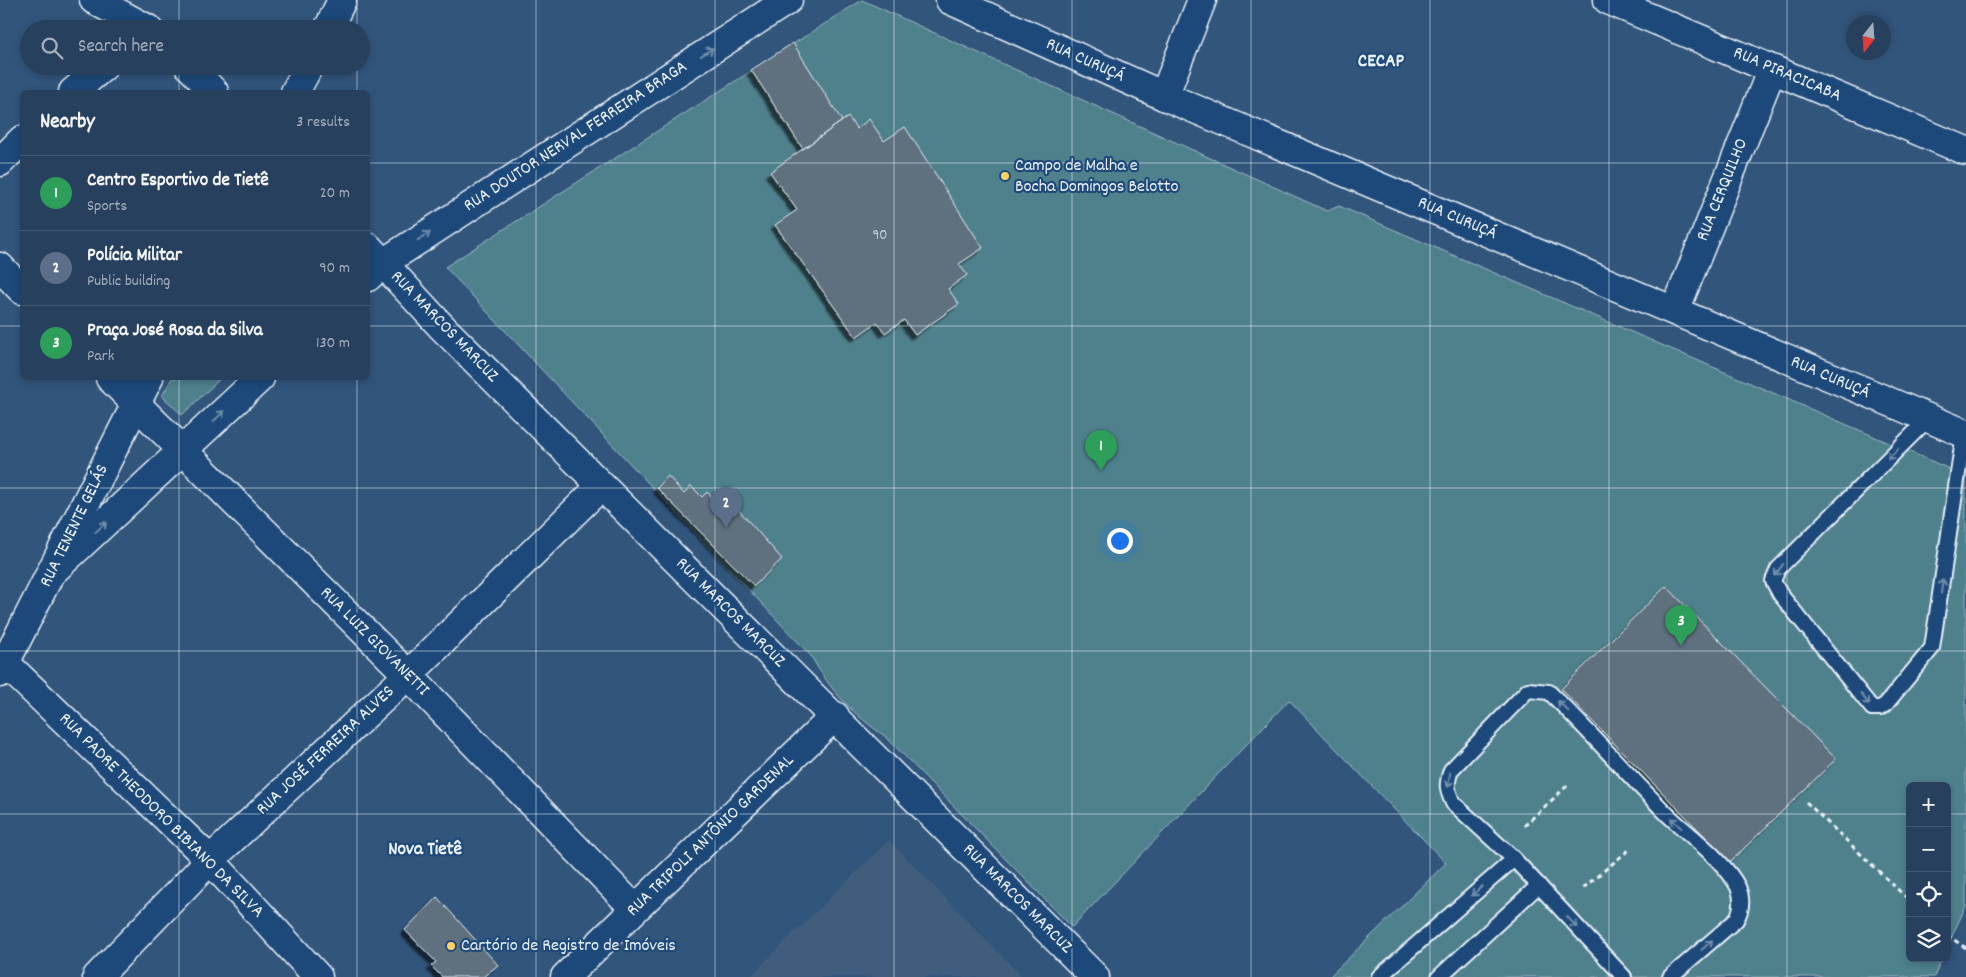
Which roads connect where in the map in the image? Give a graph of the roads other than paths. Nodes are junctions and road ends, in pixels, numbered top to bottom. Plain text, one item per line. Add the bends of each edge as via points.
1 (94, 0) edge
2 (342, 0) edge
3 (788, 0) edge
4 (950, 0) edge
5 (1202, 0) edge
6 (1608, 0) edge
7 (131, 20) edge
8 (332, 20) edge
9 (1772, 69) junction
10 (93, 75) edge
11 (198, 75) edge
12 (304, 75) edge
13 (75, 90) edge
14 (212, 90) edge
15 (296, 90) edge
16 (1164, 96) junction
17 (20, 142) edge
18 (1966, 151) edge
19 (0, 162) edge
20 (373, 263) edge
21 (0, 267) edge
22 (20, 288) edge
23 (1675, 311) junction
24 (112, 380) edge
25 (148, 380) edge
26 (258, 380) edge
27 (136, 404) junction
28 (1927, 420) junction
29 (1965, 434) edge
30 (183, 450) junction
31 (601, 486) junction
32 (52, 572) junction
33 (2, 665) edge
34 (408, 675) junction
35 (835, 716) junction
36 (1514, 859) junction
37 (210, 860) junction
38 (1540, 885) junction
39 (635, 909) junction
40 (97, 977) edge
41 (318, 977) edge
42 (565, 977) edge
43 (1095, 977) edge
44 (1379, 977) edge
45 (1439, 977) edge
46 (1624, 977) edge
47 (1670, 977) edge

1 - 7 street
2 - 8 street
20 -> 3 street, RUA DOUTOR NERVAL FERREIRA BRAGA
4 - 16 street, RUA CURUÇÁ
5 - 16 street
6 - 9 street, RUA PIRACICABA
9 - 18 street, RUA PIRACICABA
9 - 23 street, RUA CERQUILHO
10 - 13 street
11 - 14 street
12 - 15 street
16 - 23 street, RUA CURUÇÁ
17 - 19 street
20 - 31 street, RUA MARCOS MARCUZ via 441,326
21 - 22 street
23 - 28 street, RUA CURUÇÁ
24 - 27 street, RUA LUIZ GIOVANETTI
25 - 27 street, RUA TENENTE GELÁS
30 -> 26 street
27 - 30 street, RUA LUIZ GIOVANETTI
27 - 32 street, RUA TENENTE GELÁS
28 - 29 street, RUA CURUÇÁ
28 -> 29 lane via 1778,569 1773,580 1780,594 1872,708 1886,704 1932,648
32 -> 30 street
30 - 34 street, RUA LUIZ GIOVANETTI
31 - 34 street, RUA JOSÉ FERREIRA ALVES
31 - 35 street, RUA MARCOS MARCUZ
32 - 33 street, RUA TENENTE GELÁS
33 - 37 street, RUA PADRE THEODORO BIBIANO DA SILVA
34 - 37 street, RUA JOSÉ FERREIRA ALVES
34 - 39 street, RUA LUIZ GIOVANETTI
35 - 39 street, RUA TRIPOLI ANTÔNIO GARDENAL
35 - 43 street, RUA MARCOS MARCUZ
36 - 38 lane
36 -> 44 lane
47 -> 36 lane via 1736,920 1741,912 1738,887 1724,868 1549,692 1528,690 1451,770 1447,782 1453,803
37 - 40 street, RUA JOSÉ FERREIRA ALVES
37 - 41 street, RUA PADRE THEODORO BIBIANO DA SILVA
38 - 45 lane
38 -> 46 lane
39 - 42 street, RUA TRIPOLI ANTÔNIO GARDENAL

